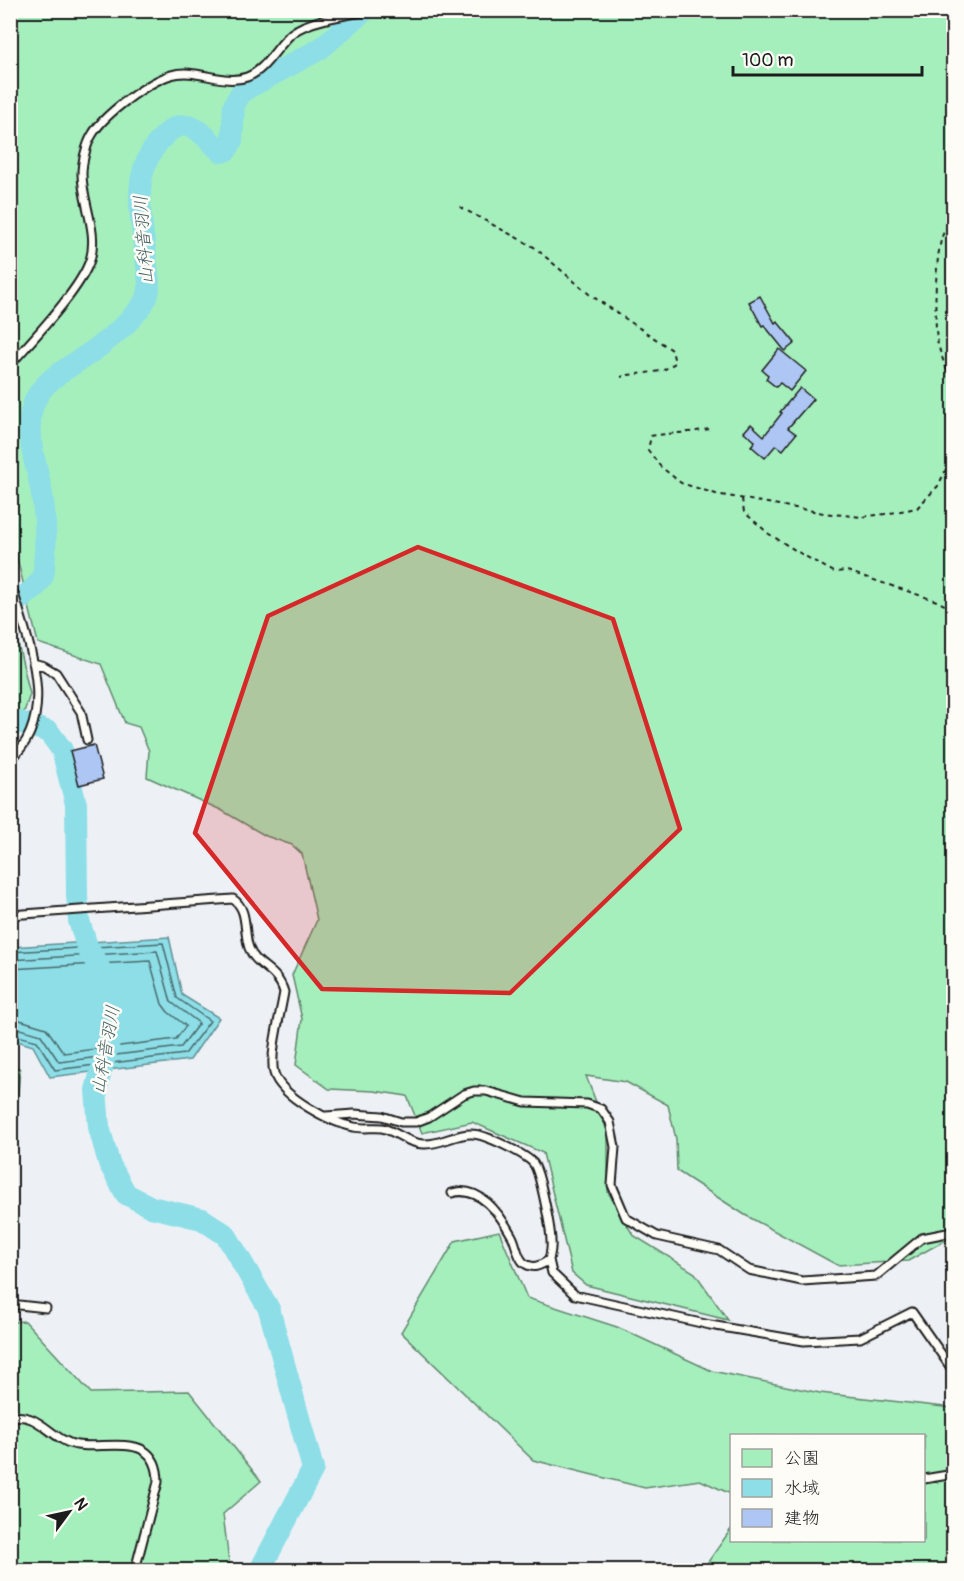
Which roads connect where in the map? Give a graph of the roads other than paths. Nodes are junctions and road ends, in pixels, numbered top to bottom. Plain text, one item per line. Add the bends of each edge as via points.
1 (375, 10) edge
2 (10, 365) edge
3 (10, 580) edge
4 (33, 663) junction
5 (87, 740) dead end
6 (10, 760) edge
7 (10, 915) edge
8 (326, 1116) junction
9 (452, 1193) dead end
10 (954, 1234) edge
11 (549, 1260) junction
12 (10, 1304) edge
13 (46, 1308) dead end
14 (954, 1372) edge
15 (10, 1418) edge
16 (954, 1474) edge
17 (925, 1479) edge
18 (135, 1570) edge

1 - 2 lane via 337,16 300,28 258,70 242,79 183,72 153,82 99,125 91,136 82,174 93,242 90,260 71,293
3 - 4 lane
4 - 5 lane via 56,674 81,712
4 - 6 lane via 38,686 37,710 20,752
7 - 8 lane via 233,899 240,903 249,948 275,974 285,992 274,1074 285,1091
8 - 10 lane via 354,1114 416,1122 464,1094 480,1091 525,1101 587,1104 601,1109 610,1122 615,1147 612,1185 626,1218 657,1236 719,1250 748,1270 801,1281 876,1276 922,1238
8 - 11 lane via 357,1128 383,1128 416,1143 480,1135 526,1158 540,1176 551,1243
9 - 11 lane via 460,1190 481,1198 495,1211 512,1236 522,1261 540,1266
11 - 14 lane via 552,1273 575,1295 710,1326 804,1341 860,1338 912,1312
12 - 13 lane
15 - 18 lane via 28,1416 75,1445 137,1447 151,1457 158,1482
16 - 17 lane

